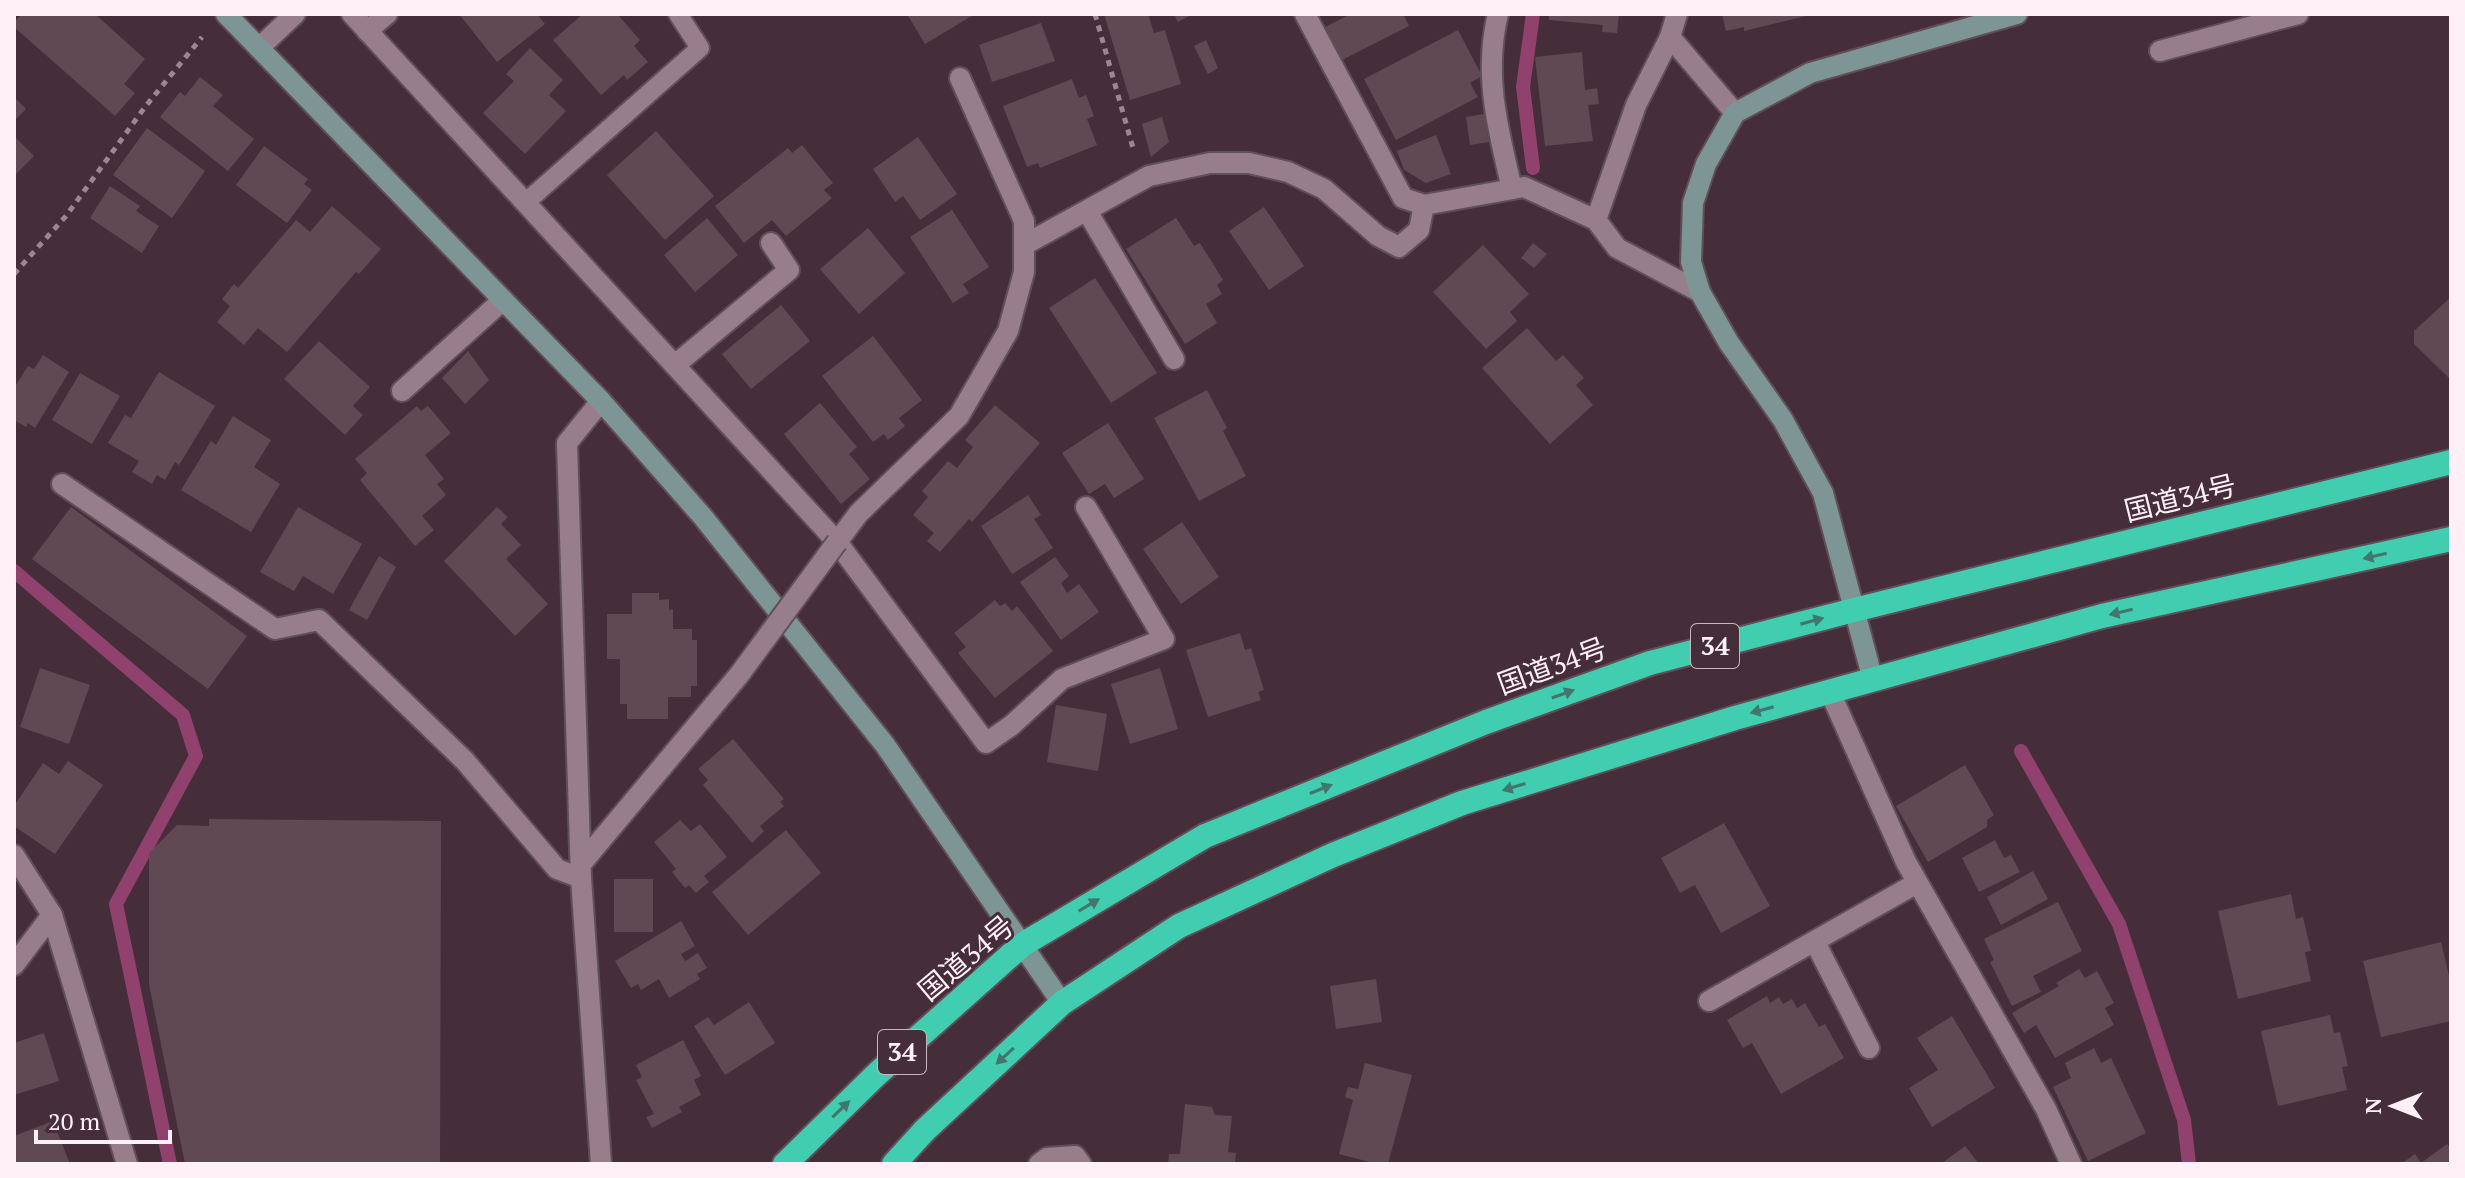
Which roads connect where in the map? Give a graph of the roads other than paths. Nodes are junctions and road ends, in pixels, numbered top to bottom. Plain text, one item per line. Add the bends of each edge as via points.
1 (295, 14) edge
2 (352, 14) edge
3 (387, 14) edge
4 (678, 14) edge
5 (1305, 14) edge
6 (1498, 14) edge
7 (1677, 14) edge
8 (2017, 14) edge
9 (2298, 14) edge
10 (218, 20) edge
11 (367, 31) junction
12 (1670, 37) junction
13 (259, 48) junction
14 (2160, 51) dead end
15 (960, 78) dead end
16 (1735, 113) junction
17 (1512, 189) junction
18 (525, 203) junction
19 (1424, 205) junction
20 (1087, 211) junction
21 (1596, 220) junction
22 (771, 243) dead end
23 (1024, 245) junction
24 (1700, 292) junction
25 (503, 300) junction
26 (1174, 359) dead end
27 (675, 365) junction
28 (402, 391) dead end
29 (601, 401) junction
30 (2451, 462) edge
31 (62, 484) dead end
32 (1086, 507) dead end
33 (2451, 539) edge
34 (837, 542) junction
35 (1854, 610) junction
36 (1873, 680) junction
37 (1830, 692) junction
38 (14, 855) edge
39 (581, 871) junction
40 (1917, 883) junction
41 (52, 915) junction
42 (1815, 942) junction
43 (1022, 945) junction
44 (14, 965) edge
45 (1709, 1001) dead end
46 (1062, 1003) junction
47 (1869, 1048) dead end
48 (127, 1164) edge
49 (601, 1164) edge
50 (785, 1164) edge
51 (894, 1164) edge
52 (1039, 1164) edge
53 (1081, 1164) edge
54 (2071, 1164) edge

1 - 13 street
2 - 11 street
3 - 11 street
4 - 18 lane via 700,48
5 - 19 street via 1403,198
6 - 17 street via 1490,55 1493,98
7 - 12 street
8 - 16 street via 1810,73
9 - 14 street
10 - 13 street
11 - 18 street
12 - 16 street
12 - 21 street via 1636,105
13 - 25 street
15 - 23 street via 1024,221
16 - 24 street via 1706,164 1693,203 1691,262
17 - 19 street
17 - 21 street via 1524,187
18 - 27 street
19 - 20 street via 1419,230 1399,247 1378,236 1324,189 1288,172 1249,163 1210,163 1142,180
20 - 23 street
20 - 26 street
21 - 24 street via 1617,248
22 - 27 street via 789,270
23 - 34 street via 1024,272 1008,331 959,416 859,513
24 - 35 street via 1823,493
25 - 28 street
25 - 29 street
27 - 34 street
29 - 39 street via 567,443
29 - 43 street via 703,517 885,745
30 - 35 highway, 国道34号 / 34
31 - 39 street via 275,629 319,620 465,761 557,869
32 - 34 street via 1164,639 1062,679 986,743
33 -> 36 highway, 34 via 2102,616
34 - 39 street, bridge via 739,675
35 - 36 street
43 -> 35 highway, 国道34号 / 34 via 1205,836 1486,722 1650,663
36 - 37 highway, 34
37 - 40 street
37 -> 46 highway, 34 via 1448,808 1179,926
38 - 41 street
39 - 49 street
40 - 42 street
40 - 54 street via 2046,1109
41 - 44 street
41 - 48 street
42 - 45 street
42 - 47 street
43 - 46 street
50 -> 43 highway, 国道34号 / 34
46 -> 51 highway, 34
52 - 53 street via 1047,1158 1075,1156

